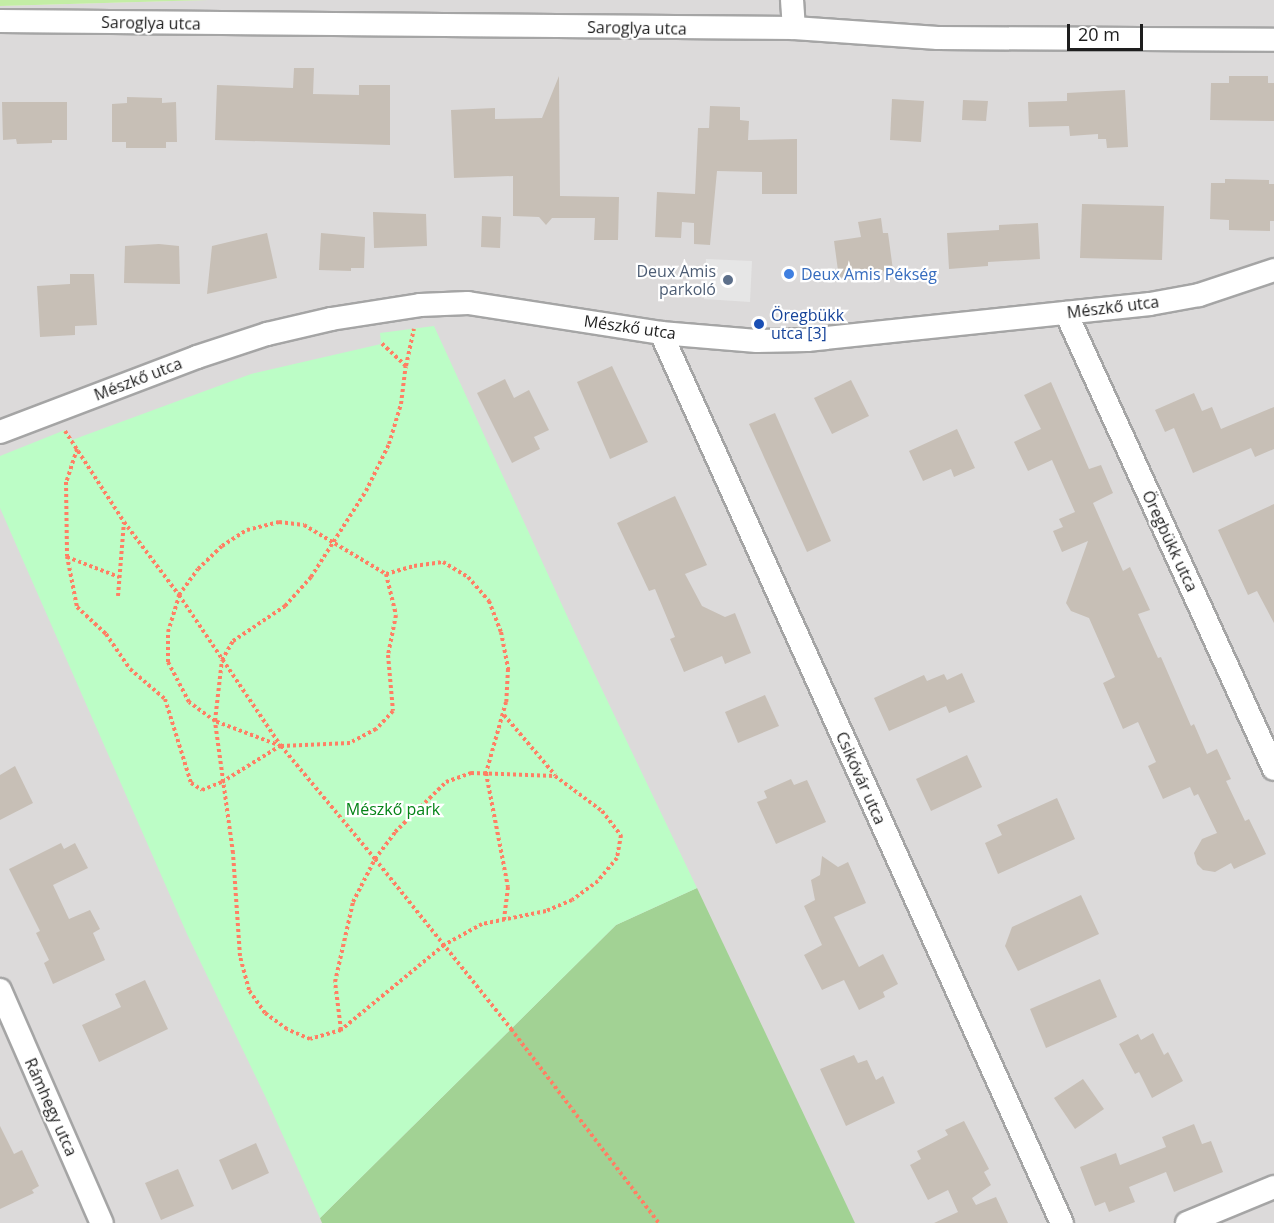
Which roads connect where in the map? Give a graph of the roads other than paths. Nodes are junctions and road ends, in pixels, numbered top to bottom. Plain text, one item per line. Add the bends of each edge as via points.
1 (792, 0) edge
2 (0, 21) edge
3 (794, 28) junction
4 (1274, 40) edge
5 (1274, 270) edge
6 (1066, 313) junction
7 (661, 333) junction
8 (0, 432) edge
9 (1274, 769) edge
10 (0, 990) edge
11 (1274, 1187) edge
12 (102, 1223) edge
13 (1062, 1223) edge
14 (1187, 1223) edge

1 - 3 street
2 - 3 street, Saroglya utca
3 - 4 street, Saroglya utca via 938,38
5 - 6 street, Mészkő utca via 1199,295
6 - 7 street, Mészkő utca via 807,340 758,341
6 - 9 street, Öregbükk utca
7 - 8 street, Mészkő utca via 468,303 420,305 267,334
7 - 13 street, Csikóvár utca
10 - 12 street, Rámhegy utca
11 - 14 street

